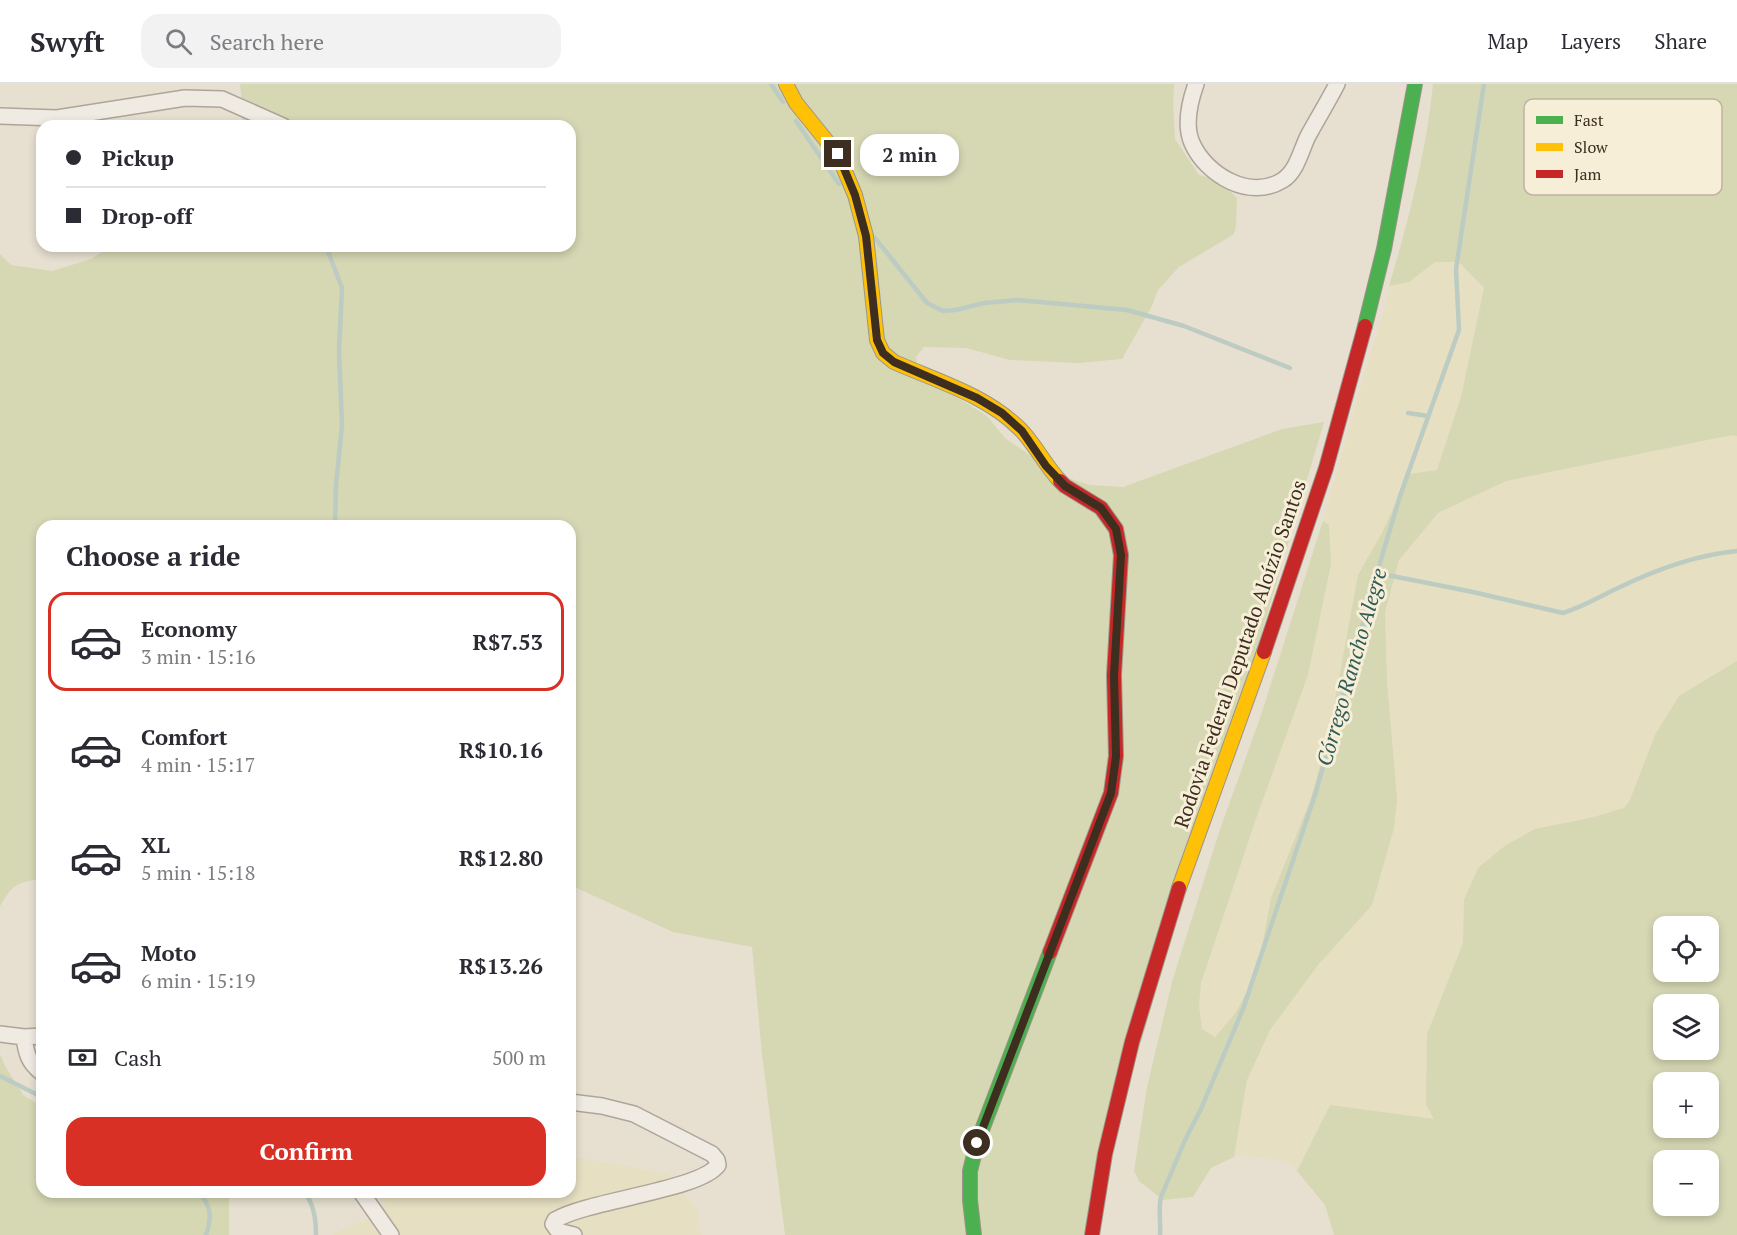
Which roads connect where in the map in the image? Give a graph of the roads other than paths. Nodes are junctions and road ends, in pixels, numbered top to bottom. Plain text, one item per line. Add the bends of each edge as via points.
1 (786, 84) edge
2 (1196, 84) edge
3 (1337, 84) edge
4 (1415, 84) edge
5 (0, 116) edge
6 (269, 120) edge
7 (0, 1034) edge
8 (36, 1037) edge
9 (24, 1038) junction
10 (36, 1069) edge
11 (576, 1103) edge
12 (365, 1198) edge
13 (392, 1235) edge
14 (574, 1235) edge
15 (974, 1235) edge
16 (1092, 1235) edge

1 - 15 main road via 796,103 838,154 855,195 866,236 877,340 883,353 894,362 1002,413 1022,431 1065,486 1101,508 1116,529 1121,555 1114,675 1116,756 1111,793 977,1143 970,1171
2 - 3 street via 1188,120 1191,142 1210,169 1242,187 1265,187 1284,179 1294,168
4 - 16 main road, Rodovia Federal Deputado Aloízio Santos via 1384,249 1348,392 1322,479 1160,948 1105,1154
5 - 6 street via 57,118 185,98 222,99
7 - 9 street
8 - 9 street
9 - 10 street via 31,1065
11 - 14 street via 634,1114 712,1154 718,1165 691,1180 555,1220 558,1232
12 - 13 street

